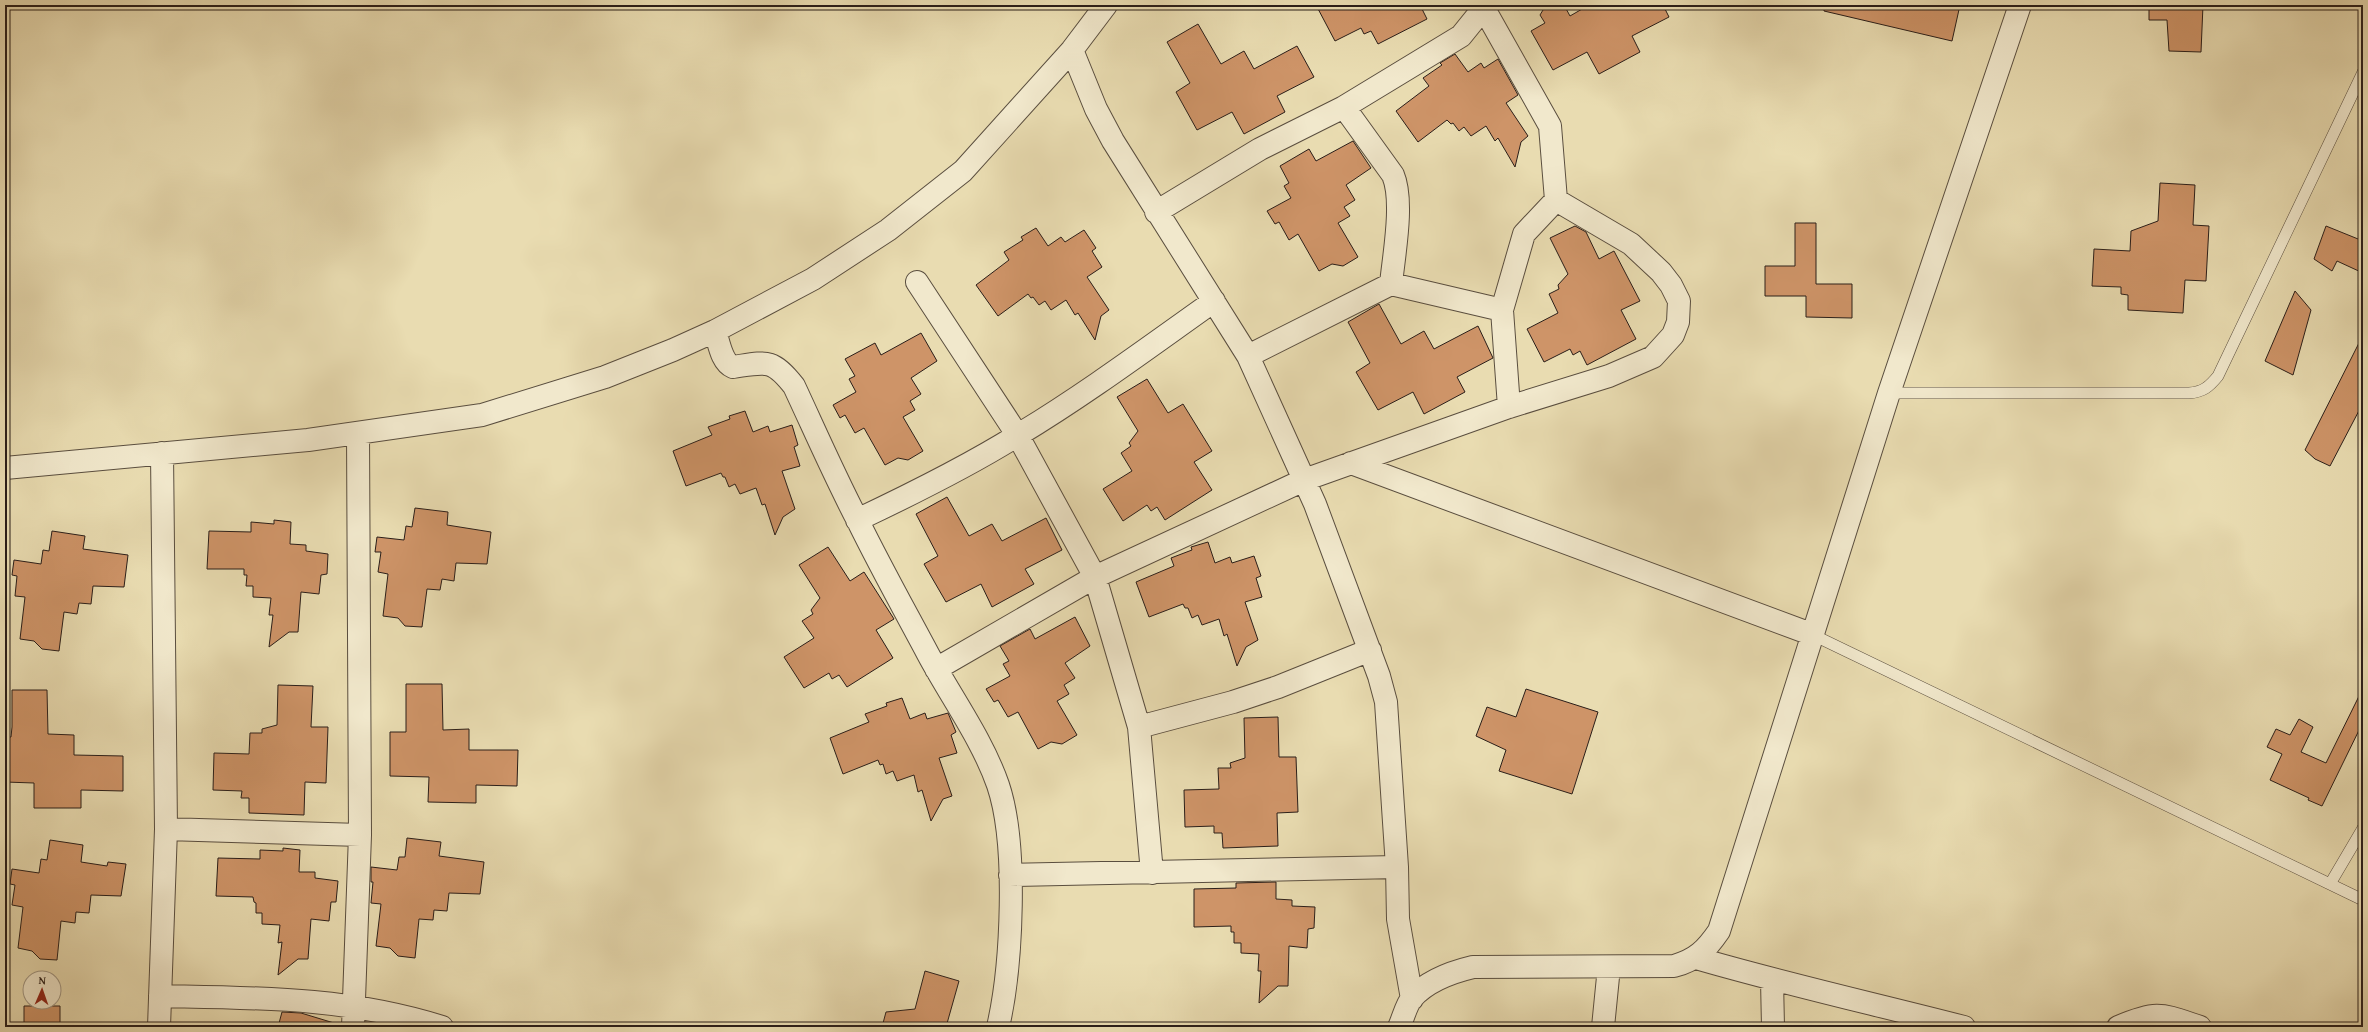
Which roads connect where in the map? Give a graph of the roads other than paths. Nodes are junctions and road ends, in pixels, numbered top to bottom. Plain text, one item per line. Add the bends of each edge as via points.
1 (1106, 5) edge
2 (2020, 5) edge
3 (1484, 6) edge
4 (1072, 50) junction
5 (2363, 72) edge
6 (1344, 107) junction
7 (1556, 200) junction
8 (1156, 212) junction
9 (917, 282) dead end
10 (1391, 284) junction
11 (1214, 301) junction
12 (1502, 310) junction
13 (715, 331) junction
14 (1248, 356) junction
15 (1889, 393) junction
16 (1509, 408) junction
17 (358, 432) junction
18 (1018, 436) junction
19 (162, 453) junction
20 (1351, 463) junction
21 (5, 468) edge
22 (1304, 480) junction
23 (857, 520) junction
24 (1094, 577) junction
25 (1812, 634) junction
26 (1370, 650) junction
27 (936, 668) junction
28 (1139, 727) junction
29 (2363, 828) edge
30 (166, 829) junction
31 (360, 835) junction
32 (1397, 866) junction
33 (1152, 873) junction
34 (1010, 875) junction
35 (2330, 884) junction
36 (2363, 900) edge
37 (1696, 958) junction
38 (1608, 967) junction
39 (1772, 980) junction
40 (160, 996) junction
41 (1412, 999) junction
42 (354, 1005) junction
43 (159, 1027) edge
44 (353, 1027) edge
45 (442, 1027) edge
46 (998, 1027) edge
47 (1399, 1027) edge
48 (1603, 1027) edge
49 (1773, 1027) edge
50 (1964, 1027) edge
51 (2118, 1027) edge
52 (2200, 1027) edge

1 - 4 street
2 - 15 street
3 - 6 street via 1461,36
3 - 7 street via 1550,126
4 - 8 street via 1096,109 1113,142
4 - 13 street via 963,171 888,230 813,279
5 - 15 lane via 2218,376 2209,387 2189,393
6 - 8 street via 1260,149
6 - 10 street via 1397,183 1398,201
7 - 12 street via 1524,234
7 - 16 street via 1631,244 1661,272 1679,301 1678,322 1673,335 1653,358 1610,376
8 - 11 street
9 - 18 street
10 - 12 street
10 - 14 street
11 - 14 street
11 - 18 street via 1102,382
12 - 16 street
13 - 17 street via 605,377 482,415
13 - 23 street via 724,359 729,365 733,367 768,363 778,368 794,386
14 - 22 street
15 - 25 street
16 - 20 street
17 - 19 street via 308,440
17 - 31 street
18 - 23 street via 942,480
18 - 24 street
19 - 21 street
19 - 30 street
20 - 22 street
20 - 25 street
22 - 24 street
22 - 26 street
23 - 27 street
24 - 27 street
24 - 28 street
25 - 35 lane
25 - 37 street via 1719,931 1707,949
26 - 28 street via 1233,702
26 - 32 street via 1386,702
27 - 34 street via 982,750 998,786 1006,819
28 - 33 street
29 - 35 lane
30 - 31 street
30 - 40 street
31 - 42 street
32 - 33 street
32 - 41 street via 1398,919
33 - 34 street
34 - 46 street via 1009,949
35 - 36 lane
37 - 38 street via 1674,966
37 - 39 street
38 - 41 street via 1473,967 1437,980
38 - 48 street
39 - 49 street
39 - 50 street via 1843,995
40 - 42 street via 294,999
40 - 43 street
41 - 47 street
42 - 44 street
42 - 45 street via 408,1016
51 - 52 street via 2149,1014 2166,1016

